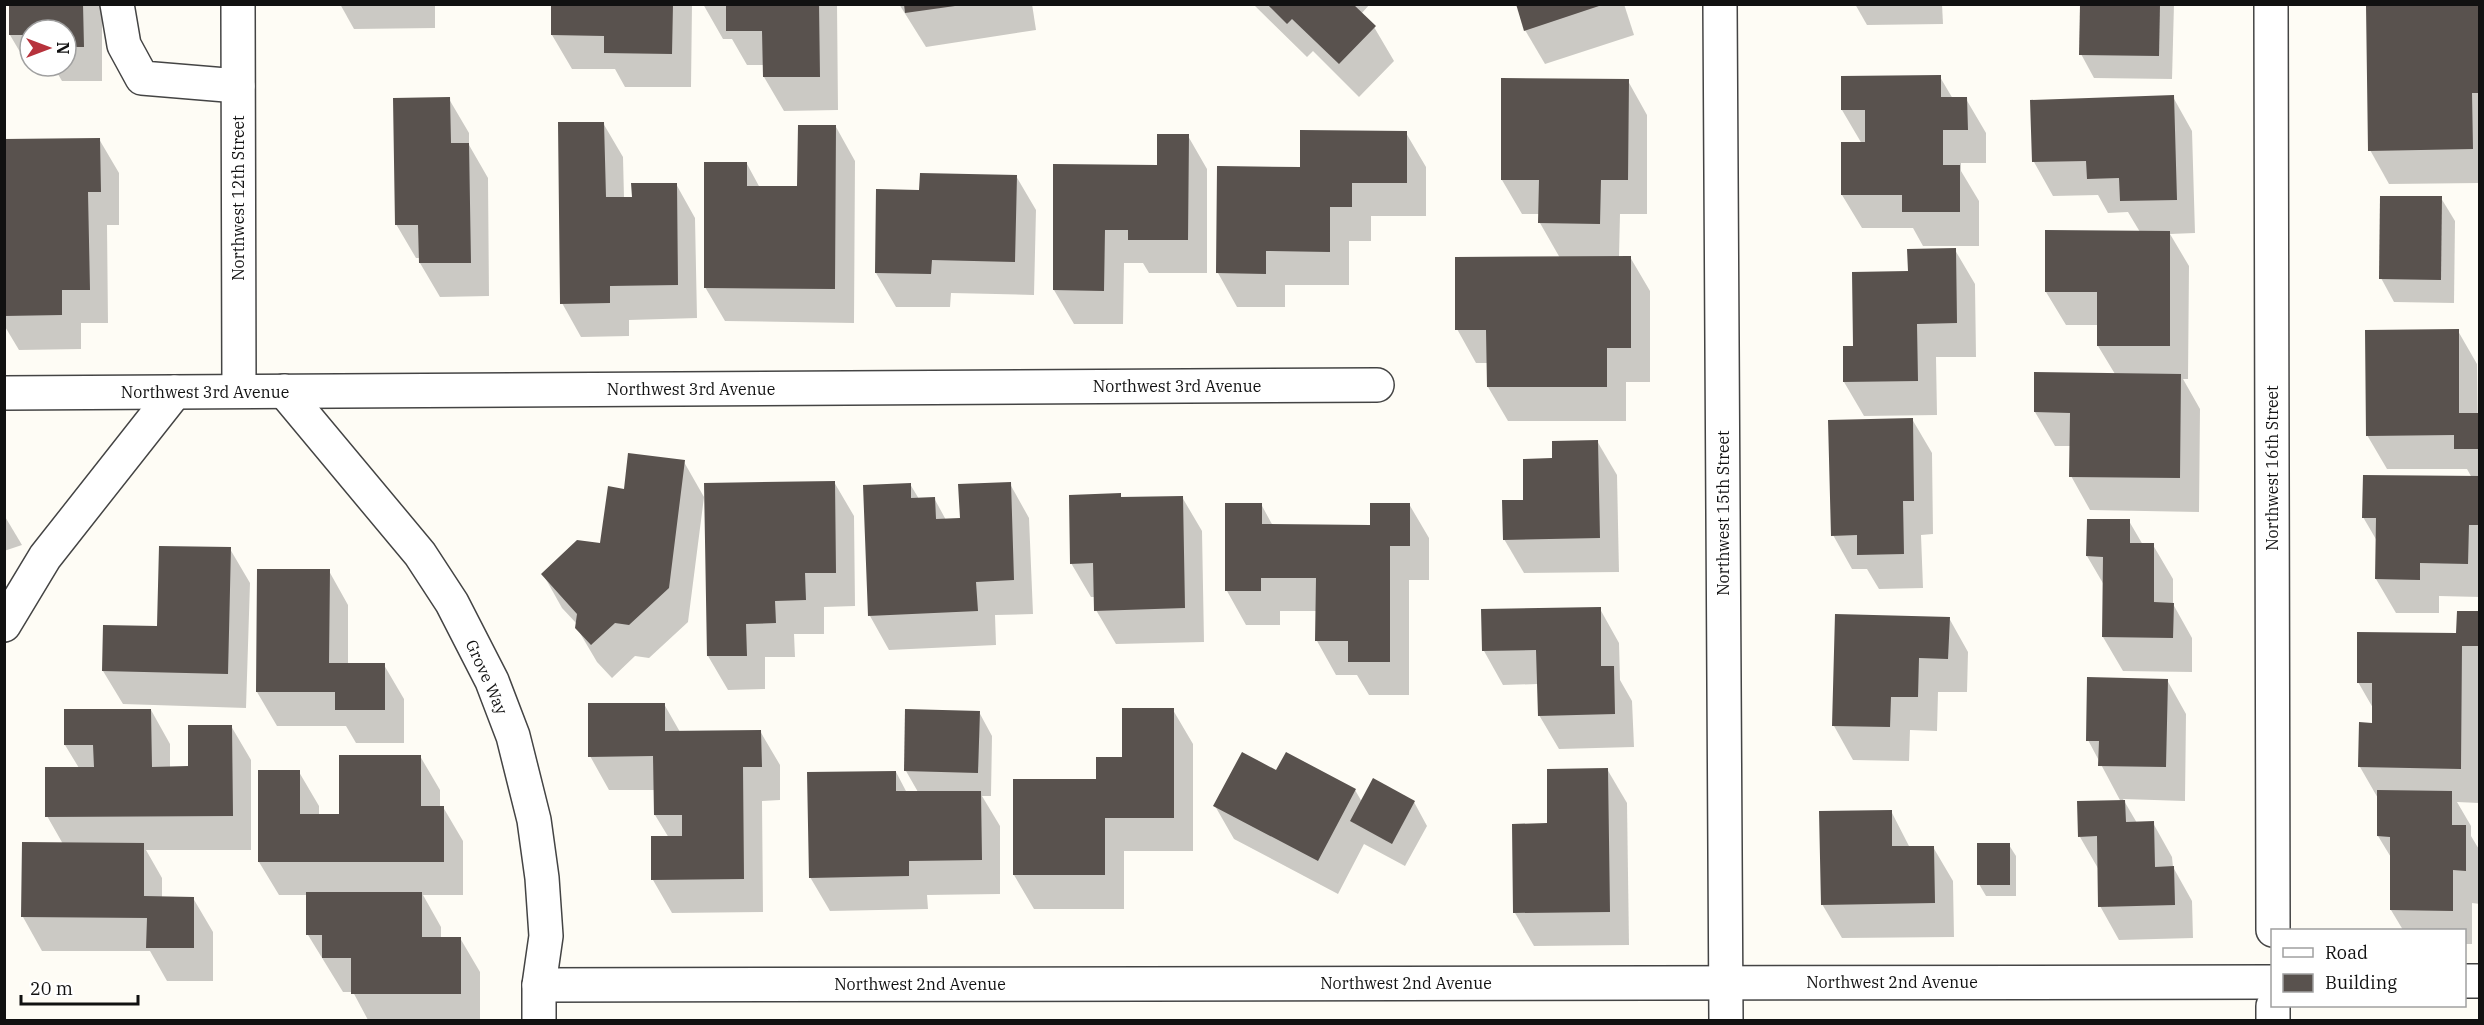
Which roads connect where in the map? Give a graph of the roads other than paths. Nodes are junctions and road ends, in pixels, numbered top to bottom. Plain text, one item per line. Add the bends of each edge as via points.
1 (117, 4) edge
2 (238, 4) edge
3 (1720, 4) edge
4 (2271, 4) edge
5 (238, 86) junction
6 (1377, 385) dead end
7 (239, 391) junction
8 (284, 391) junction
9 (175, 392) junction
10 (4, 393) edge
11 (4, 625) edge
12 (2273, 929) edge
13 (2271, 981) edge
14 (1725, 982) junction
15 (539, 985) junction
16 (539, 1020) edge
17 (1725, 1020) edge

1 - 5 street via 124,45 142,78
2 - 5 street, Northwest 12th Street
3 - 14 street, Northwest 15th Street
4 - 12 street, Northwest 16th Street
5 - 7 street, Northwest 12th Street
6 - 8 street, Northwest 3rd Avenue
7 - 8 street, Northwest 3rd Avenue
7 - 9 street, Northwest 3rd Avenue
8 - 15 street, Grove Way via 420,554 452,603 492,681 513,736 534,820 546,936
9 - 10 street, Northwest 3rd Avenue
9 - 11 street via 45,557
13 - 14 street, Northwest 2nd Avenue
14 - 15 street, Northwest 2nd Avenue
14 - 17 street, Northwest 15th Street
15 - 16 street, Grove Way

